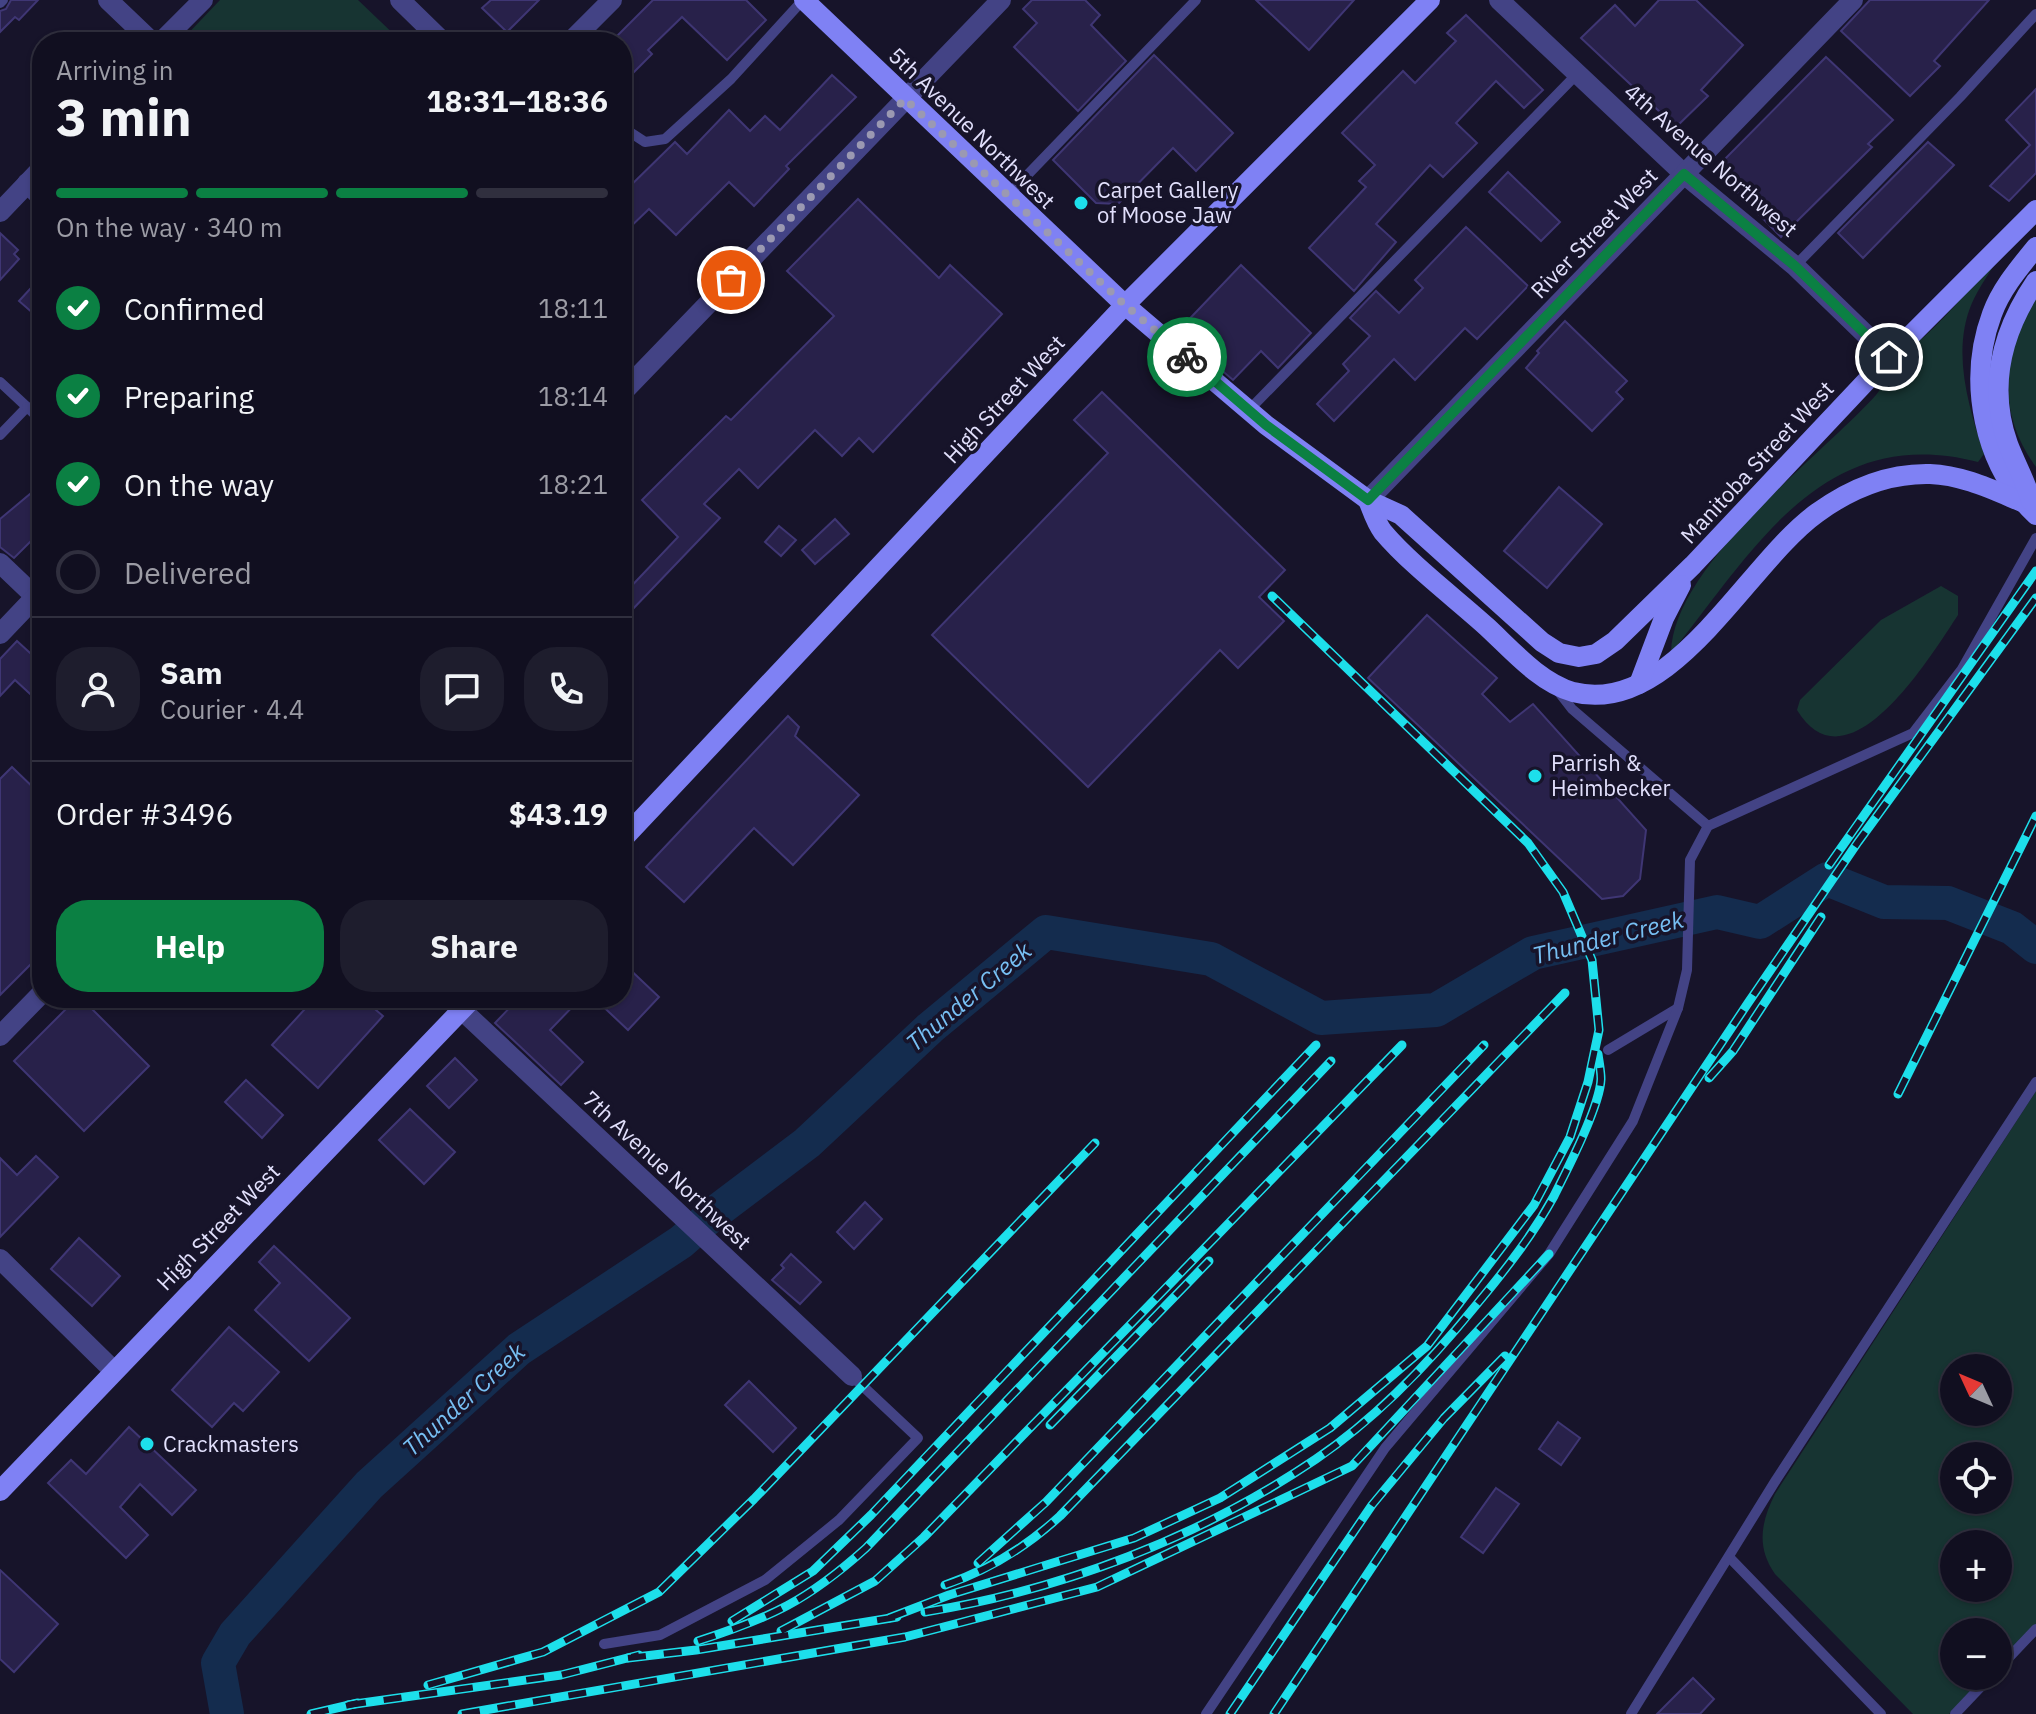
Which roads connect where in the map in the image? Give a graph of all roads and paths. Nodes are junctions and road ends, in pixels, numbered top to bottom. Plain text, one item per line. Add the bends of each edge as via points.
1 (108, 0) edge
2 (203, 0) edge
3 (400, 0) edge
4 (804, 0) edge
5 (1001, 0) edge
6 (1196, 0) edge
7 (1430, 0) edge
8 (1499, 0) edge
9 (1853, 0) edge
10 (604, 3) edge
11 (2036, 14) edge
12 (142, 32) edge
13 (171, 32) edge
14 (433, 32) edge
15 (579, 32) edge
16 (1578, 73) junction
17 (905, 99) junction
18 (632, 134) edge
19 (1684, 174) junction
20 (32, 193) edge
21 (1007, 195) junction
22 (2036, 210) edge
23 (0, 212) edge
24 (2036, 247) edge
25 (1795, 266) junction
26 (2036, 281) edge
27 (1125, 305) junction
28 (1889, 357) junction
29 (0, 382) edge
30 (632, 383) edge
31 (27, 407) junction
32 (1250, 409) junction
33 (32, 412) edge
34 (0, 435) edge
35 (1368, 500) junction
36 (2031, 510) edge
37 (2036, 538) edge
38 (0, 563) edge
39 (1693, 565) junction
40 (32, 590) edge
41 (32, 604) edge
42 (0, 634) edge
43 (1552, 682) junction
44 (1639, 686) junction
45 (1708, 826) junction
46 (632, 829) edge
47 (32, 1003) edge
48 (455, 1008) edge
49 (467, 1008) edge
50 (1678, 1008) junction
51 (0, 1036) edge
52 (1608, 1050) dead end
53 (2036, 1082) edge
54 (0, 1259) edge
55 (114, 1371) junction
56 (852, 1376) joint
57 (0, 1491) edge
58 (1729, 1557) junction
59 (2036, 1629) edge
60 (604, 1644) dead end
61 (2012, 1654) edge
62 (1978, 1690) edge
63 (1206, 1714) edge
64 (1631, 1714) edge
65 (1881, 1714) edge
66 (1955, 1714) edge

1 - 12 street
2 - 13 street
3 - 14 street
4 - 17 main road, 5th Avenue Northwest
4 - 18 lane via 731,79 665,139 645,142
5 - 17 street
6 - 21 lane
7 - 27 main road, High Street West
8 - 16 street, 4th Avenue Northwest
9 - 19 street, River Street West
10 - 15 street
11 - 25 lane
16 - 19 street, 4th Avenue Northwest
16 - 32 lane
17 - 21 main road, 5th Avenue Northwest
17 - 30 street
19 - 25 street, 4th Avenue Northwest
19 - 35 street, River Street West
20 - 23 street
21 - 27 main road, 5th Avenue Northwest
22 - 28 main road, Manitoba Street West
24 - 36 main road via 1992,312 1980,366 1989,434 2007,478
25 - 28 street, 4th Avenue Northwest
26 - 36 main road via 2006,336 1997,375 2001,419 2028,487
27 - 32 main road, 5th Avenue Northwest
27 - 46 main road, High Street West
28 - 39 main road, Manitoba Street West
29 - 31 lane
31 - 33 lane
31 - 34 lane
32 - 35 main road, 5th Avenue Northwest
35 - 39 main road, 5th Avenue Northwest via 1401,515 1559,653 1579,657 1606,648
35 - 43 main road, 5th Avenue Northwest via 1383,532
36 - 44 main road via 1968,481 1933,474 1890,477 1854,491 1802,525 1677,659
37 - 45 lane via 1962,669 1913,733
38 - 40 street
39 - 44 main road via 1671,602
41 - 42 street
43 - 44 main road, 5th Avenue Northwest via 1592,694
43 - 45 lane via 1572,709
45 - 50 lane via 1690,860 1687,970
47 - 51 street
48 - 55 main road, High Street West
49 - 56 street, 7th Avenue Northwest
50 - 52 lane
50 - 63 lane via 1633,1121 1549,1254 1385,1448
53 - 58 lane
54 - 55 street
55 - 57 main road, High Street West
56 - 60 lane via 918,1438 839,1520 765,1580 660,1635
58 - 64 lane
58 - 65 lane
59 - 61 lane
62 - 66 lane

